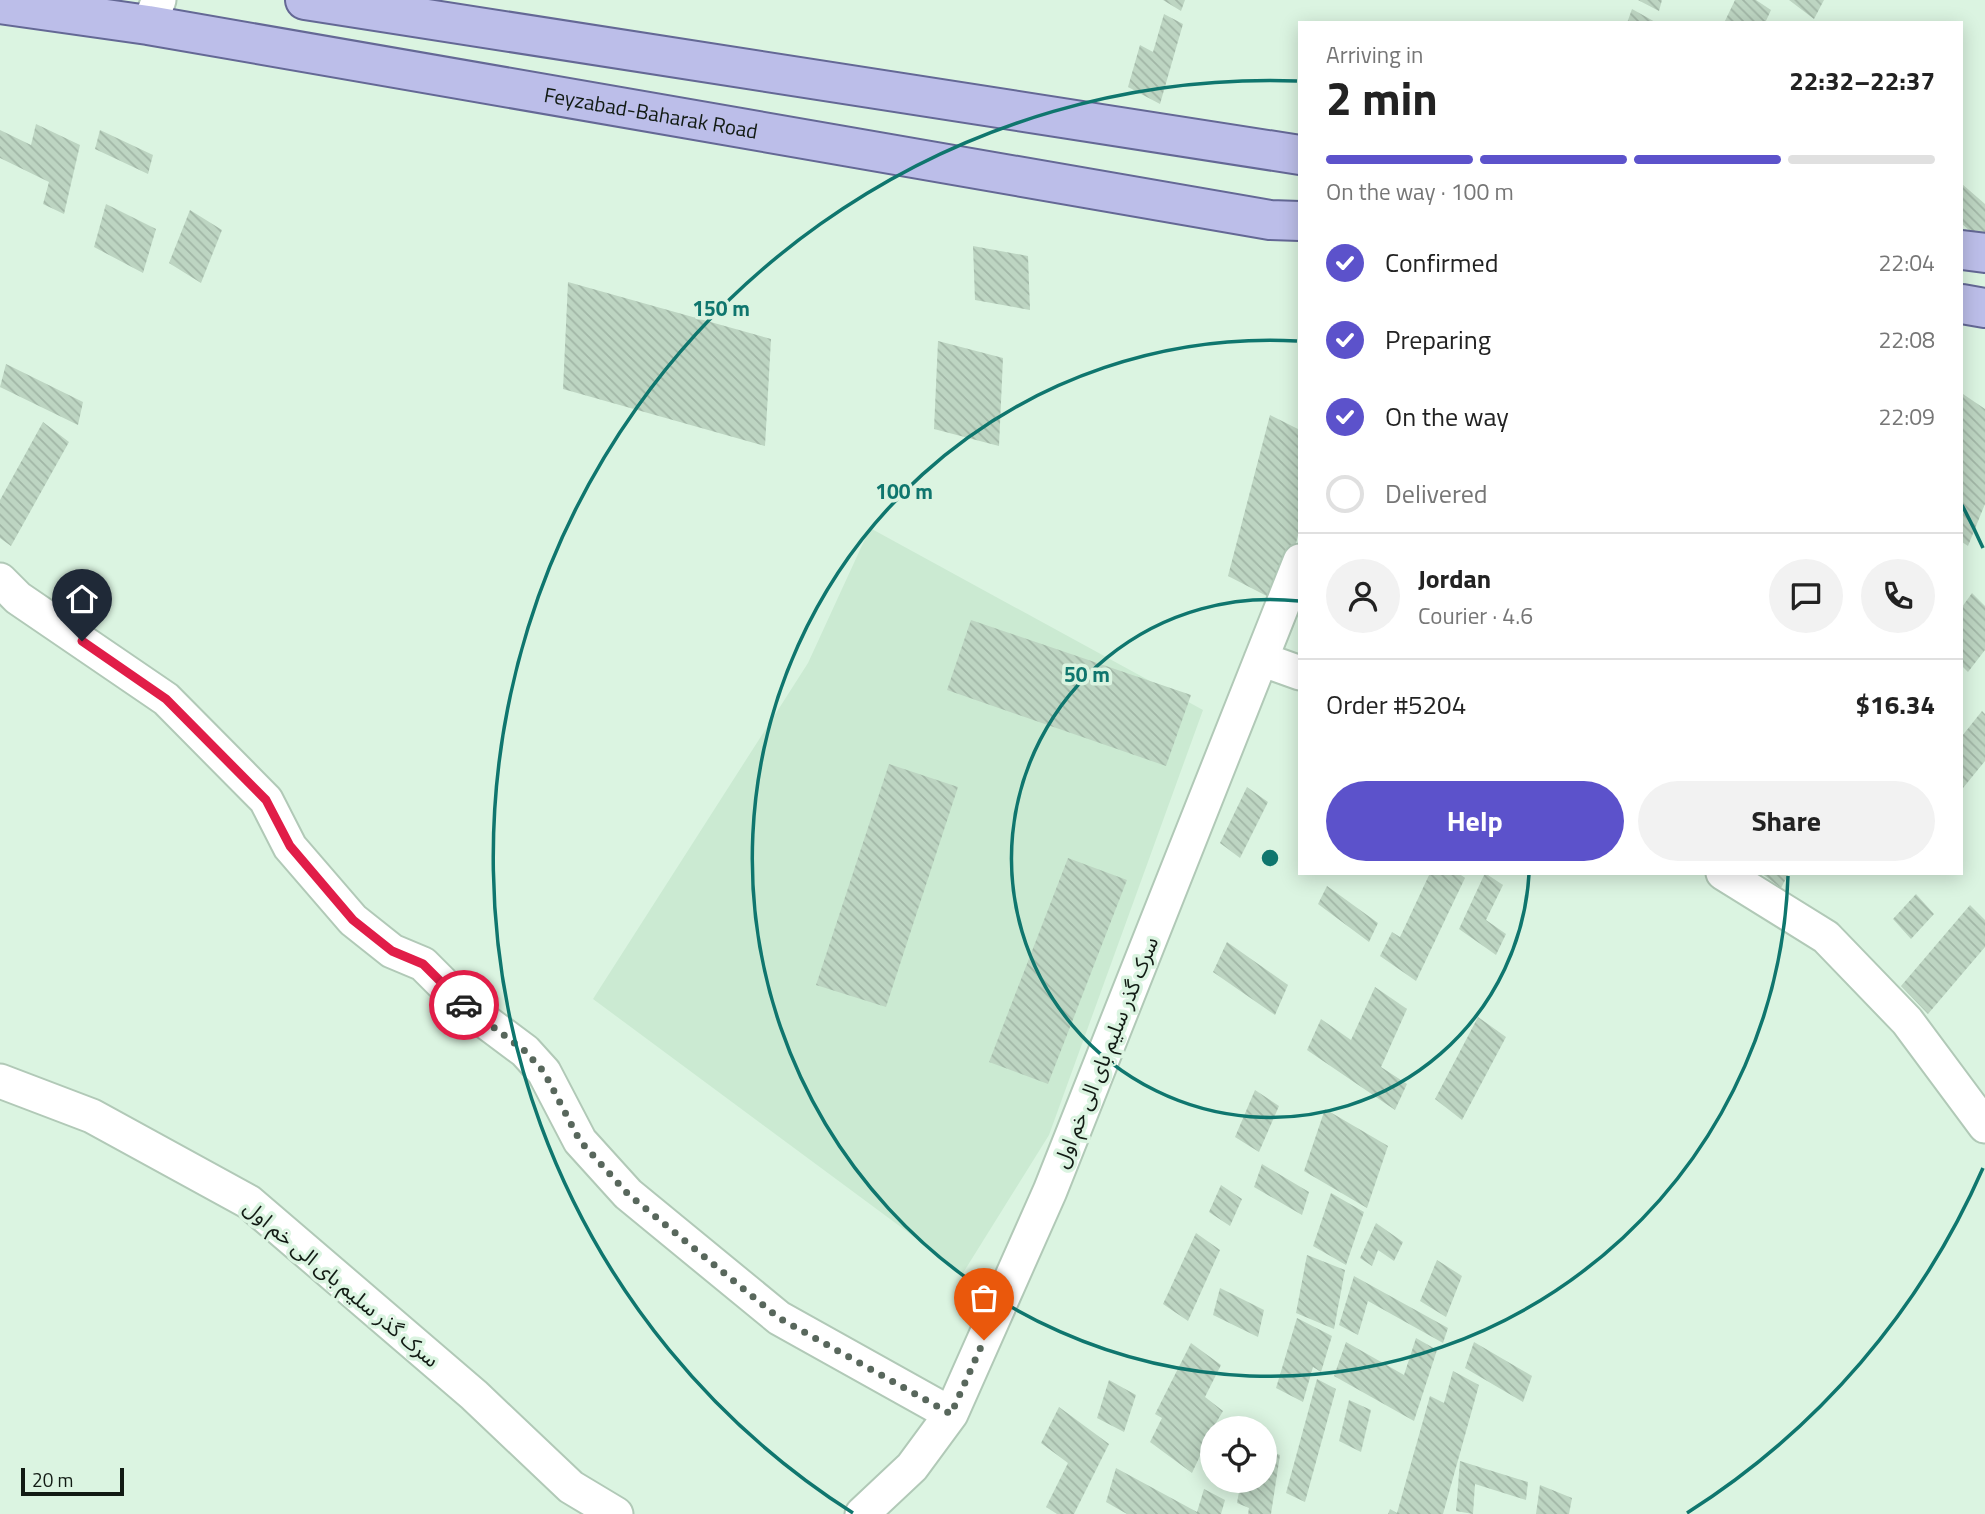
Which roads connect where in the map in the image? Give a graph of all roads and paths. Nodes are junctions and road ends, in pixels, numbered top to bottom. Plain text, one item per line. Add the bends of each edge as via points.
1 (305, 0) edge
2 (0, 4) edge
3 (153, 12) edge
4 (1298, 155) edge
5 (1298, 221) edge
6 (1963, 250) edge
7 (1985, 253) edge
8 (1963, 304) edge
9 (1985, 308) edge
10 (1298, 566) edge
11 (0, 580) edge
12 (1261, 659) junction
13 (1298, 672) edge
14 (1726, 875) edge
15 (0, 1081) edge
16 (1985, 1126) edge
17 (951, 1414) junction
18 (616, 1514) edge
19 (862, 1514) edge

1 - 4 main road
2 - 3 main road, Feyzabad-Baharak Road
3 - 5 main road, Feyzabad-Baharak Road via 1270,220
6 - 7 main road
8 - 9 main road
10 - 12 street, سرک گذر سلیم بای الی خم اول
11 - 17 street via 18,598 166,699 266,800 290,846 353,920 392,951 423,964 466,1007 525,1051 544,1072 580,1141 628,1194 779,1318
12 - 13 street
12 - 17 street, سرک گذر سلیم بای الی خم اول via 1050,1191
14 - 16 street via 1826,937 1907,1021
15 - 18 street, سرک گذر سلیم بای الی خم اول via 92,1116 248,1202 474,1395 571,1487
17 - 19 street, سرک گذر سلیم بای الی خم اول via 912,1467

